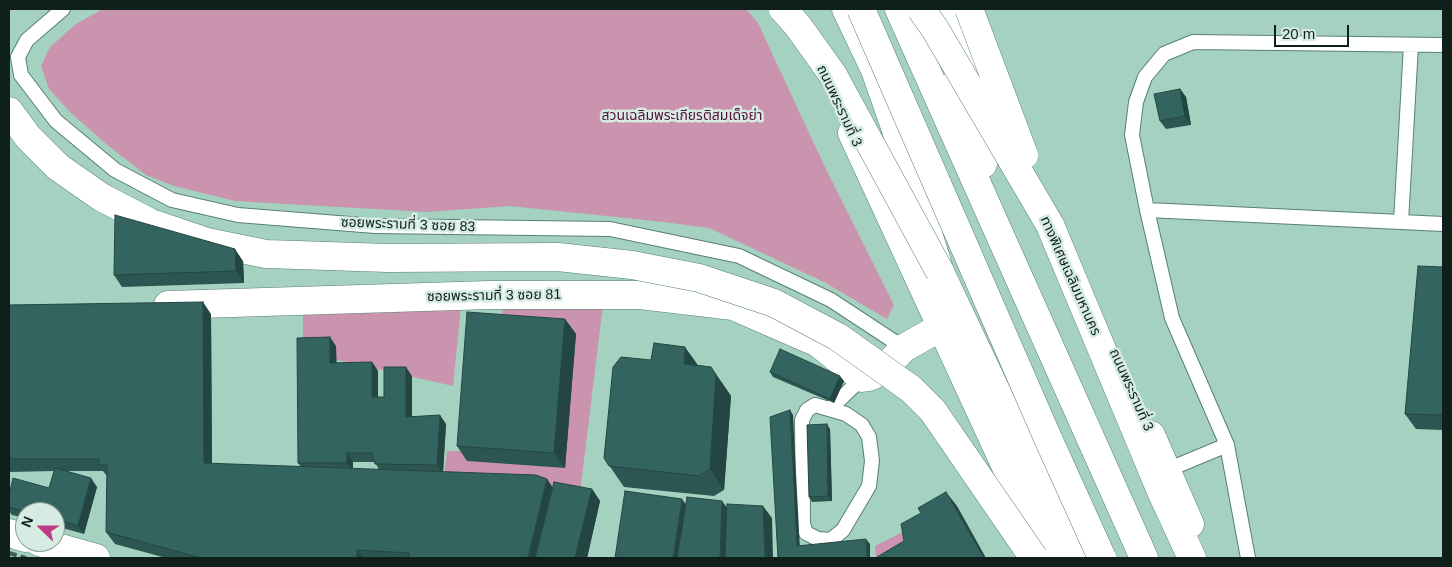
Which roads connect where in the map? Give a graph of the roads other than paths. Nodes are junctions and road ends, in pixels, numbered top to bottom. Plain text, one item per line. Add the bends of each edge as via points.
1 (63, 9) edge
2 (783, 9) edge
3 (794, 9) edge
4 (846, 9) edge
5 (859, 9) edge
6 (898, 9) edge
7 (921, 9) edge
8 (938, 9) edge
9 (945, 9) edge
10 (969, 9) edge
11 (1411, 45) junction
12 (1443, 45) edge
13 (9, 111) edge
14 (1036, 189) junction
15 (1147, 210) junction
16 (1401, 222) junction
17 (1443, 224) edge
18 (1050, 225) junction
19 (940, 272) junction
20 (147, 305) edge
21 (941, 327) junction
22 (904, 348) junction
23 (862, 378) junction
24 (830, 409) junction
25 (1227, 445) junction
26 (1167, 470) junction
27 (65, 549) edge
28 (96, 558) edge
29 (1034, 558) edge
30 (1048, 558) edge
31 (1072, 558) edge
32 (1102, 558) edge
33 (1109, 558) edge
34 (1144, 558) edge
35 (1151, 558) edge
36 (1192, 558) edge
37 (1204, 558) edge
38 (1248, 558) edge

1 - 22 lane, ซอยพระรามที่ 3 ซอย 83 via 27,40 18,57 20,75 56,121 115,170 172,200 238,215 375,226 610,229 739,256 831,300
2 - 19 main road, bridge via 833,75
3 - 21 main road, ถนนพระรามที่ 3
4 - 19 main road, bridge via 878,79
5 - 32 main road, bridge
5 - 33 main road
6 - 34 main road
7 - 18 main road, ทางพิเศษเฉลิมมหานคร, bridge
8 - 35 main road via 984,167 1021,268
9 - 14 main road, ถนนพระรามที่ 3
10 - 14 main road, bridge
11 - 12 lane
11 - 15 lane via 1193,42 1164,54 1145,77 1136,102 1132,135
11 - 16 lane
13 - 29 main road, bridge via 28,137 58,167 101,196 151,223 207,242 266,254 388,258 558,257 623,264 699,278 774,303 838,337 911,389 933,411
14 - 18 main road, bridge
14 - 26 main road, ถนนพระรามที่ 3
15 - 16 lane
15 - 25 lane via 1172,318
16 - 17 lane
18 - 36 main road, ทางพิเศษเฉลิมมหานคร
19 - 31 main road
20 - 23 main road, ซอยพระรามที่ 3 ซอย 81 via 489,295 640,295 732,306 818,343
21 - 22 main road
21 - 30 main road, ถนนพระรามที่ 3
22 - 23 main road via 880,372
23 - 24 lane
24 - 24 lane via 846,414 862,425 869,437 872,461 869,486 843,530 831,540 818,539 806,533 803,524 802,420 814,405
25 - 26 lane
25 - 38 lane
26 - 37 main road, ถนนพระรามที่ 3
27 - 28 main road

